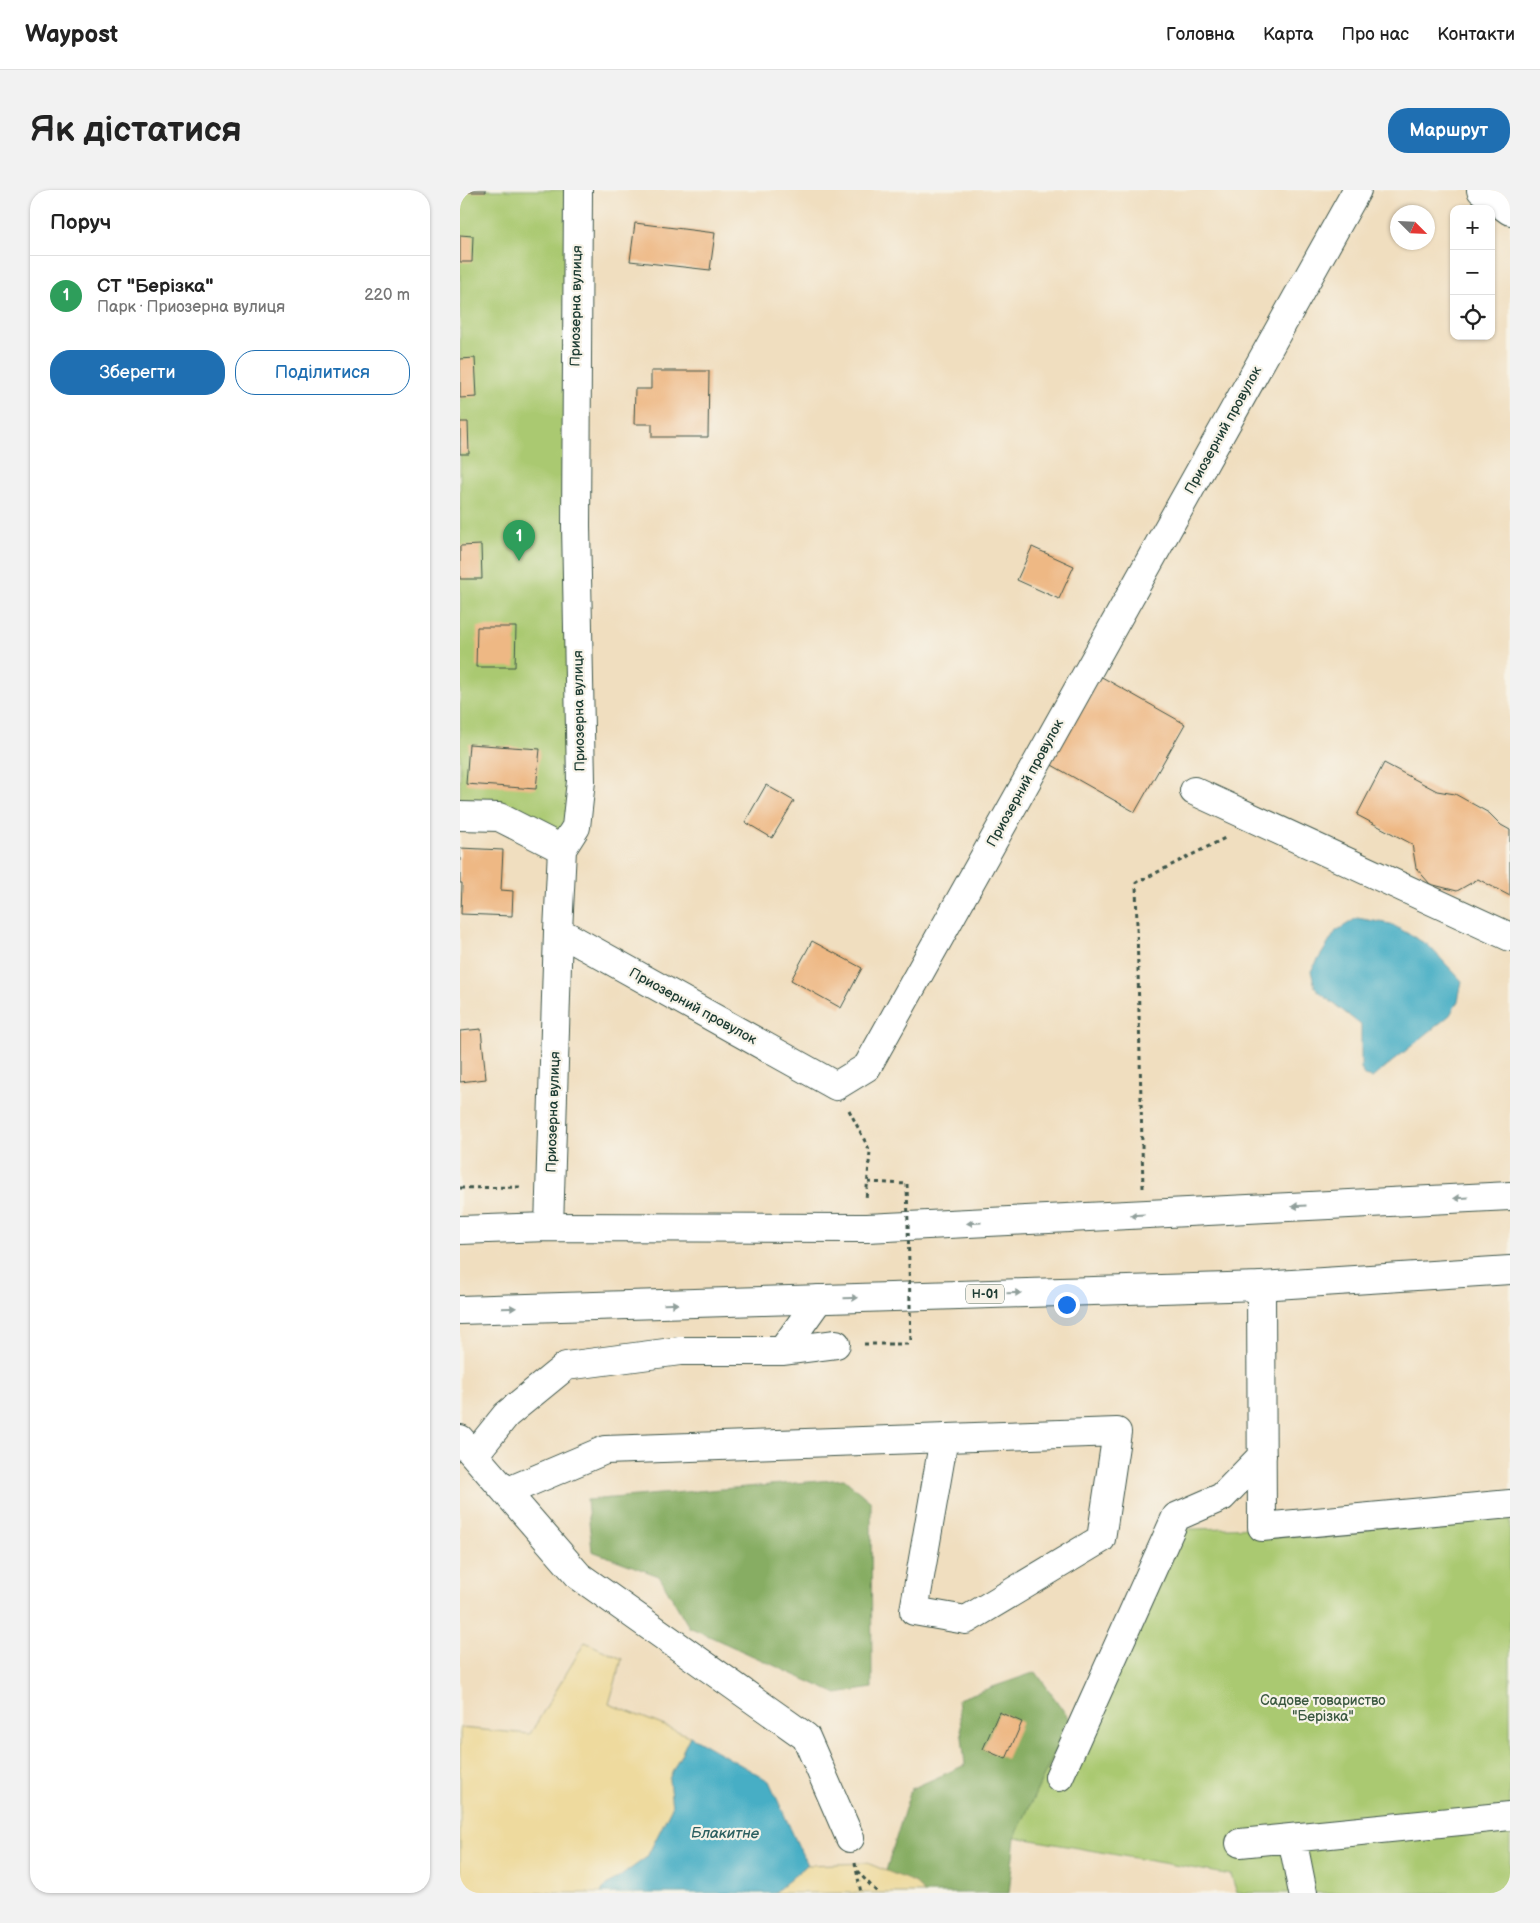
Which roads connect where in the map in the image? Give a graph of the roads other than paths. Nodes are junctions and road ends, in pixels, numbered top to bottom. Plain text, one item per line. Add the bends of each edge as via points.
1 (578, 190) edge
2 (1357, 190) edge
3 (1481, 190) edge
4 (1510, 211) edge
5 (1194, 791) dead end
6 (460, 816) edge
7 (562, 849) junction
8 (558, 931) junction
9 (1510, 937) edge
10 (1510, 1196) edge
11 (550, 1228) junction
12 (460, 1230) edge
13 (1510, 1270) edge
14 (1261, 1286) junction
15 (819, 1299) junction
16 (460, 1310) edge
17 (836, 1344) road end
18 (782, 1351) junction
19 (944, 1438) junction
20 (467, 1447) edge
21 (1262, 1456) junction
22 (506, 1492) junction
23 (1510, 1504) edge
24 (1058, 1776) dead end
25 (1510, 1816) edge
26 (850, 1838) dead end
27 (1292, 1838) junction
28 (1240, 1843) dead end
29 (1304, 1893) edge

1 - 7 street, Приозерна вулиця via 576,526 581,781 576,827
2 - 8 street, Приозерний провулок via 867,1067 836,1086
3 - 4 street
5 - 9 street
6 - 7 street via 499,817
7 - 8 street, Приозерна вулиця
8 - 11 street, Приозерна вулиця
10 -> 11 street via 867,1228
11 - 12 street
13 - 14 street, Н-01
15 -> 14 street, Н-01
14 - 21 street
16 -> 15 street, Н-01
15 - 18 street
17 - 18 street
18 - 20 street via 680,1351 566,1366
19 - 19 street via 1118,1432 1101,1538 966,1620 914,1611
19 - 22 street via 605,1450
20 - 22 street
21 - 23 street via 1262,1527
21 - 24 street via 1222,1497 1176,1517
22 - 26 street via 579,1576 806,1737
25 - 27 street
27 - 28 street
27 - 29 street

